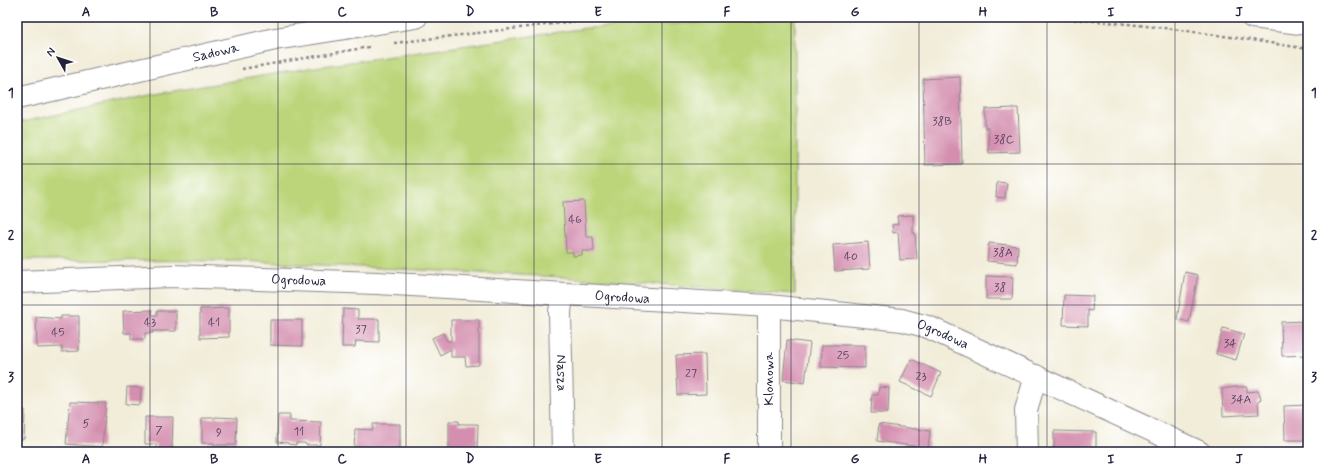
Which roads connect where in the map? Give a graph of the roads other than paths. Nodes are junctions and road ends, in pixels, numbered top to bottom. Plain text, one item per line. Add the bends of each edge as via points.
1 (416, 17) edge
2 (1252, 17) edge
3 (1308, 24) edge
4 (17, 98) edge
5 (17, 282) edge
6 (562, 294) junction
7 (769, 306) junction
8 (1036, 376) junction
9 (563, 452) edge
10 (769, 452) edge
11 (1027, 452) edge
12 (1199, 452) edge

1 - 4 street, Sadowa via 275,39
2 - 3 street
5 - 6 street, Ogrodowa via 172,276 377,283
6 - 7 street, Ogrodowa
6 - 9 street, Nasza via 560,313
7 - 8 street, Ogrodowa via 902,320
7 - 10 street, Klonowa
8 - 11 street via 1026,410
8 - 12 street, Ogrodowa

